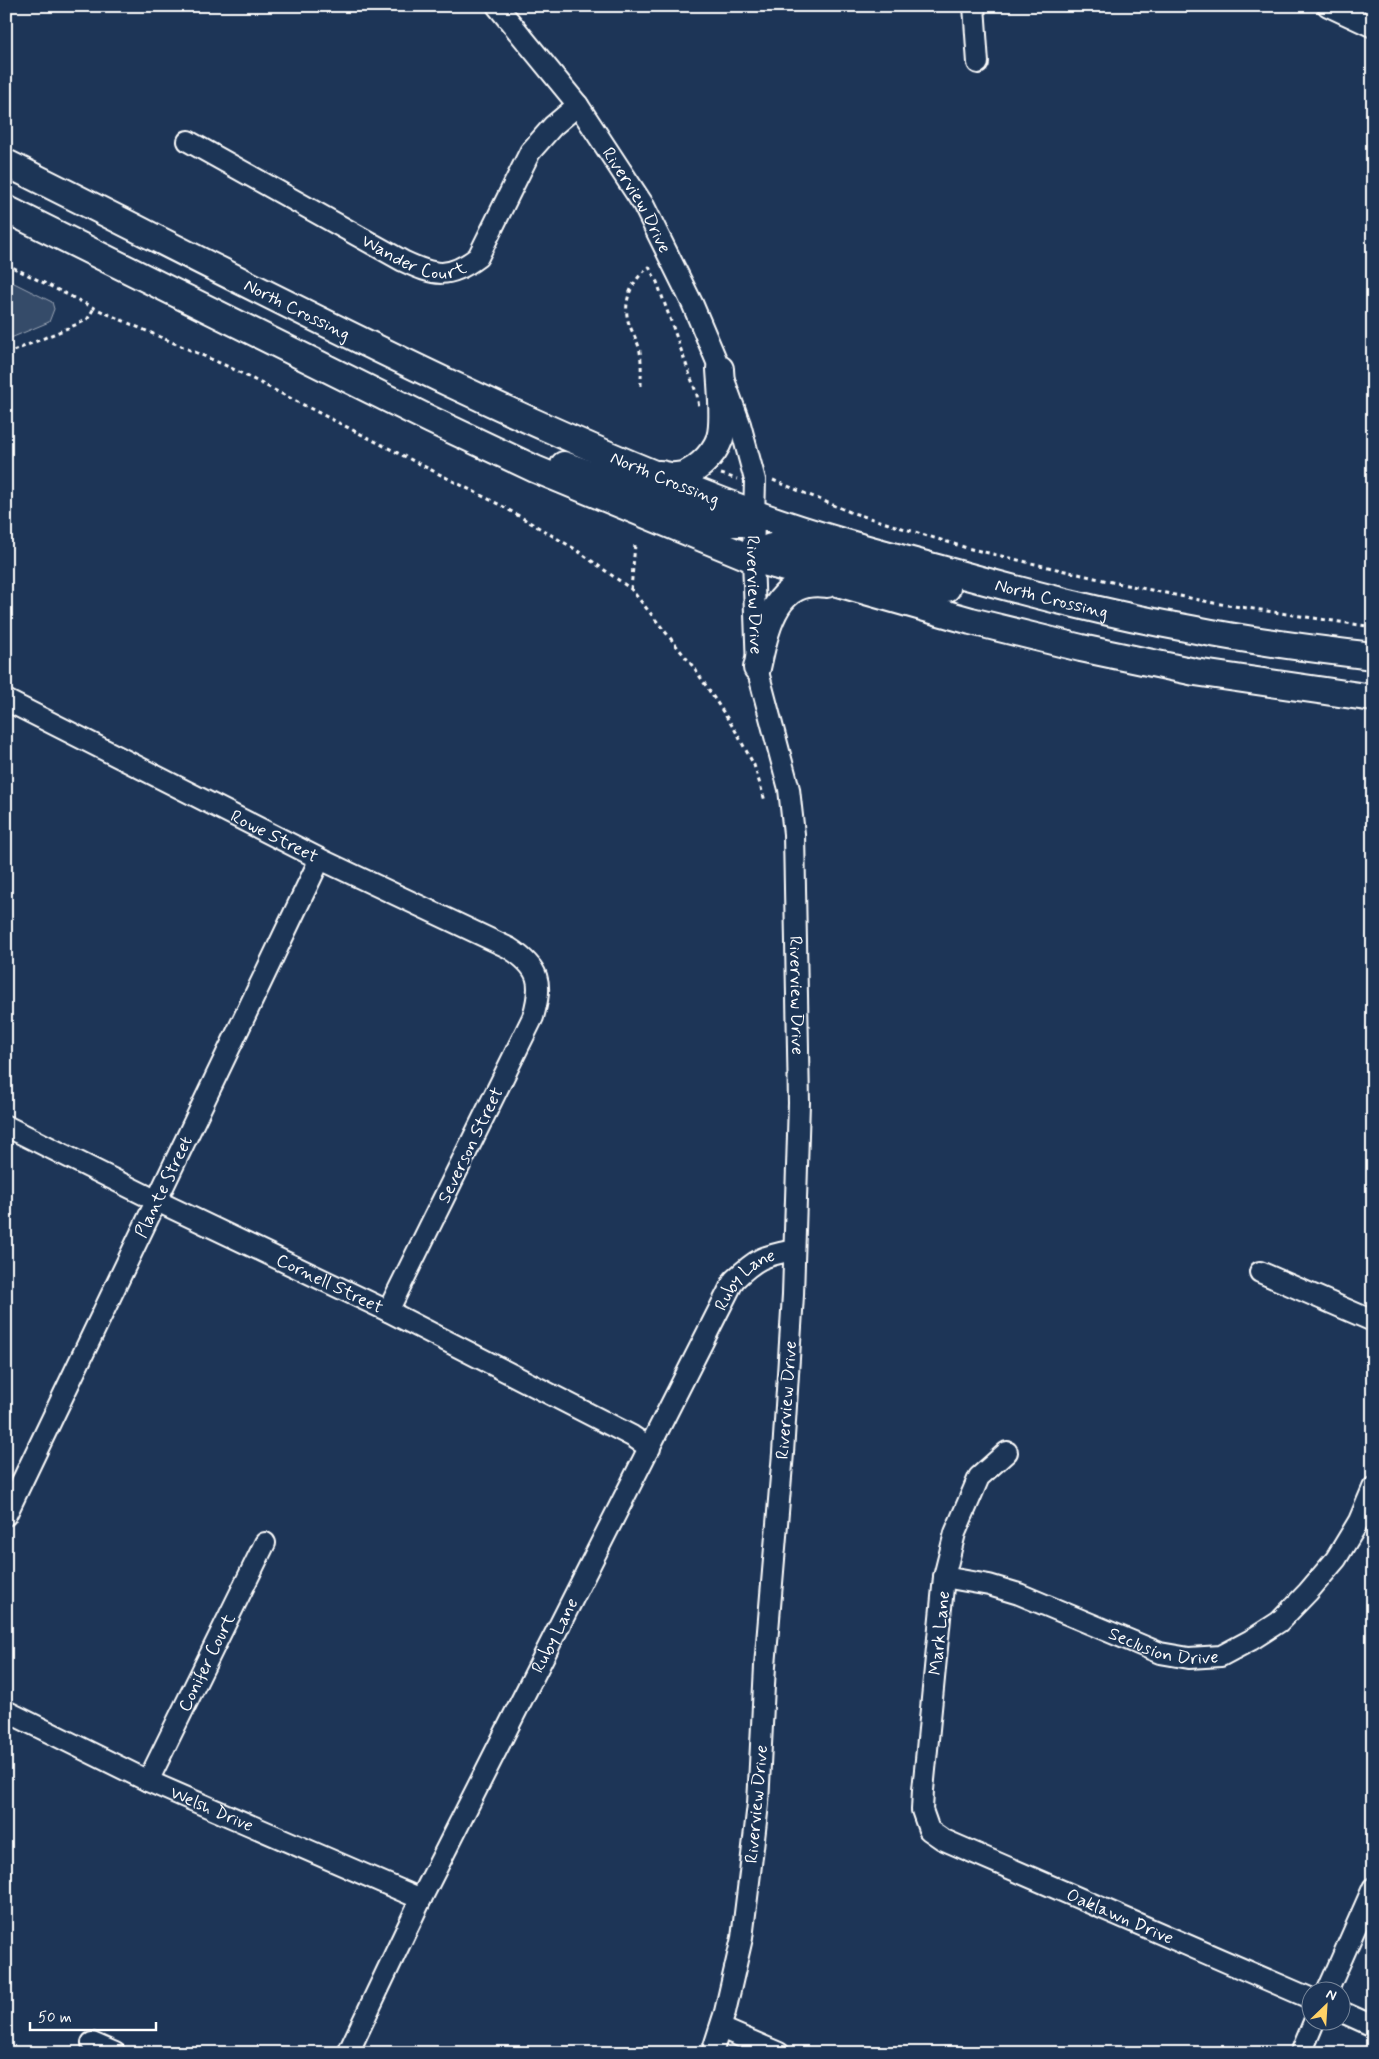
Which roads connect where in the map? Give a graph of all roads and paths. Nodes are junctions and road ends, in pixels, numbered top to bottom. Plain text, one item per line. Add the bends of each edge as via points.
1 (498, 6) edge
2 (974, 6) edge
3 (1328, 6) edge
4 (1373, 26) edge
5 (978, 63) dead end
6 (578, 105) junction
7 (188, 141) dead end
8 (6, 163) edge
9 (6, 209) edge
10 (6, 264) edge
11 (94, 308) junction
12 (6, 354) edge
13 (720, 369) junction
14 (641, 386) dead end
15 (700, 416) dead end
16 (431, 420) junction
17 (703, 463) junction
18 (651, 472) junction
19 (755, 480) junction
20 (754, 513) junction
21 (635, 545) dead end
22 (753, 559) junction
23 (853, 588) junction
24 (631, 590) junction
25 (1079, 605) junction
26 (1373, 627) edge
27 (1373, 656) edge
28 (757, 668) junction
29 (1373, 698) edge
30 (6, 700) edge
31 (765, 801) dead end
32 (320, 859) junction
33 (538, 976) joint
34 (6, 1126) edge
35 (157, 1201) junction
36 (794, 1250) junction
37 (1260, 1272) dead end
38 (388, 1312) junction
39 (1373, 1321) edge
40 (650, 1448) junction
41 (1006, 1452) dead end
42 (1373, 1488) edge
43 (6, 1515) edge
44 (265, 1543) dead end
45 (944, 1577) junction
46 (6, 1711) edge
47 (148, 1780) junction
48 (929, 1830) joint
49 (1373, 1888) edge
50 (421, 1900) junction
51 (1331, 1982) edge
52 (1302, 1995) edge
53 (1352, 2017) edge
54 (1373, 2026) edge
55 (721, 2028) junction
56 (1310, 2032) edge
57 (92, 2043) dead end
58 (115, 2053) edge
59 (348, 2053) edge
60 (712, 2053) edge
61 (778, 2053) edge
62 (1301, 2053) edge

1 - 6 street, Riverview Drive
2 - 5 street
3 - 4 street
6 - 7 street, Wander Court via 530,152 478,257 449,274 424,271 403,261
6 - 13 street, Riverview Drive via 644,204 692,302
8 - 18 main road, North Crossing via 427,372 532,422
9 - 16 main road
10 - 11 path
11 - 12 path via 87,320
11 - 24 path via 230,367 502,506 575,549
13 - 17 main road via 720,438
13 - 19 street, Riverview Drive via 740,424
14 - 15 path via 641,360 627,308 632,284 649,267 697,395
16 - 20 main road via 729,523 744,523
16 - 22 main road via 535,469
17 - 18 main road via 675,476
17 - 19 path via 710,470 740,480
18 - 20 main road, North Crossing
19 - 20 street, Riverview Drive
19 - 26 path via 782,482 850,512 967,548 1214,603
20 - 22 street, Riverview Drive
20 - 25 main road, North Crossing via 855,546
21 - 24 path
22 - 23 main road
22 - 25 main road via 770,546 784,546 954,590
22 - 28 street, Riverview Drive
23 - 28 main road via 814,582 792,589 770,618
23 - 29 main road via 1081,648 1195,672
24 - 31 path via 695,669 735,730 754,765
25 - 27 main road, North Crossing via 1192,630
28 - 36 street, Riverview Drive via 789,789 794,834 799,1103
30 - 32 street, Rowe Street
32 - 33 street, Rowe Street via 509,948 525,958
32 - 35 street, Plante Street
33 - 38 street, Severson Street via 539,995 533,1017
34 - 35 street, Cornell Street
35 - 38 street, Cornell Street
35 - 43 street, Plante Street
36 - 40 street, Ruby Lane via 769,1255 752,1263 734,1280
36 - 55 street, Riverview Drive via 758,1804 742,1938
37 - 39 street
38 - 40 street, Cornell Street
40 - 50 street, Ruby Lane
41 - 45 street, Mark Lane via 979,1477 955,1533
42 - 45 street, Seclusion Drive via 1359,1521 1336,1560 1308,1592 1279,1622 1221,1656 1189,1658 1160,1653 1019,1594
44 - 47 street, Conifer Court
45 - 48 street, Mark Lane via 923,1790 922,1810
46 - 47 street, Welsh Drive
47 - 50 street, Welsh Drive
48 - 52 street, Oaklawn Drive via 952,1843
49 - 51 street
50 - 59 street, Ruby Lane
53 - 54 street
55 - 60 street, Riverview Drive
55 - 61 street
56 - 62 street
57 - 58 street

